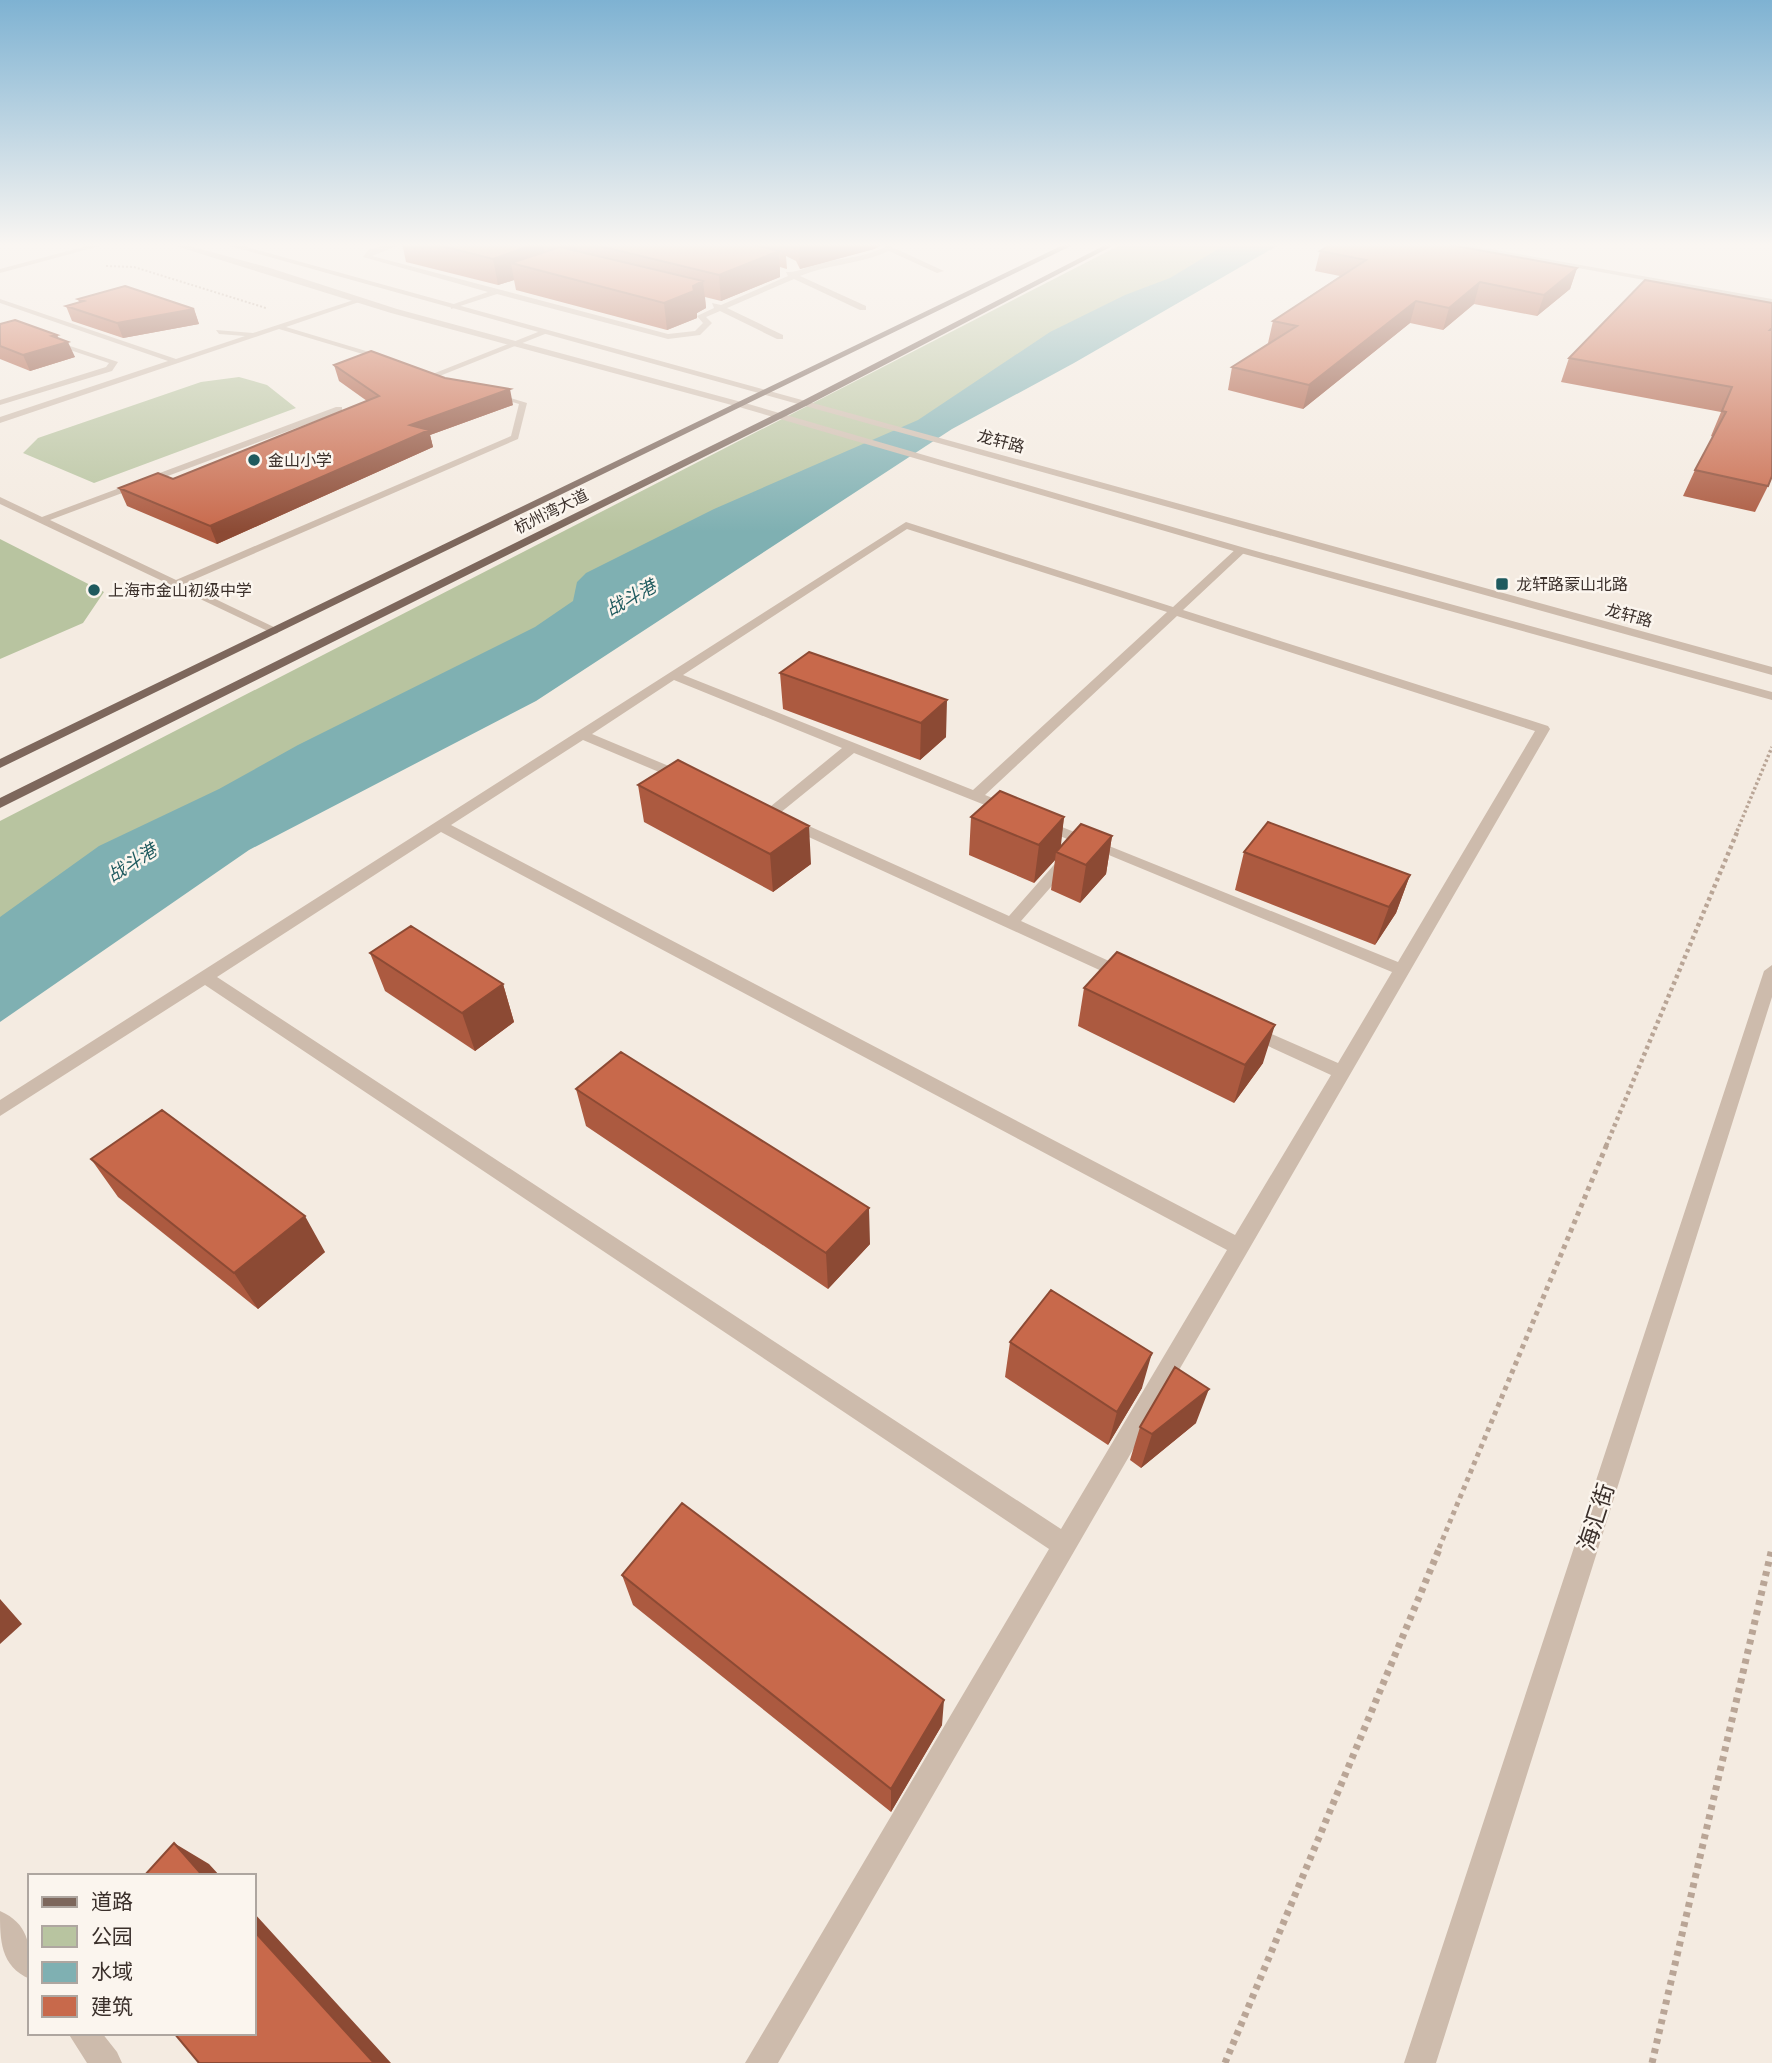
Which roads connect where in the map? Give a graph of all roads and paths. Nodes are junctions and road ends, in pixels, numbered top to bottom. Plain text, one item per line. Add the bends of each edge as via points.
1 (48, 339) edge
2 (112, 339) edge
3 (247, 339) edge
4 (319, 339) edge
5 (503, 339) edge
6 (527, 339) edge
7 (572, 339) edge
8 (878, 339) edge
9 (928, 339) edge
10 (517, 343) junction
11 (178, 362) junction
12 (396, 363) edge
13 (421, 371) edge
14 (434, 375) junction
15 (446, 379) edge
16 (485, 391) edge
17 (766, 394) junction
18 (0, 404) edge
19 (803, 404) junction
20 (742, 405) junction
21 (339, 409) edge
22 (778, 416) junction
23 (0, 420) edge
24 (0, 500) edge
25 (42, 520) junction
26 (1241, 550) junction
27 (176, 584) junction
28 (1176, 613) junction
29 (274, 631) junction
30 (1772, 671) edge
31 (673, 675) junction
32 (1772, 696) edge
33 (581, 734) junction
34 (852, 747) junction
35 (1772, 747) edge
36 (0, 764) edge
37 (694, 782) edge
38 (975, 796) junction
39 (0, 804) edge
40 (440, 825) junction
41 (1084, 840) junction
42 (1011, 923) junction
43 (1402, 970) junction
44 (1772, 971) edge
45 (205, 977) junction
46 (1138, 981) edge
47 (1240, 1027) edge
48 (1341, 1072) junction
49 (0, 1109) edge
50 (1239, 1247) junction
51 (1064, 1545) junction
52 (1772, 1548) edge
53 (0, 1926) edge
54 (28, 1962) edge
55 (85, 2035) edge
56 (106, 2063) edge
57 (761, 2063) edge
58 (1225, 2063) edge
59 (1420, 2063) edge
60 (1652, 2063) edge

1 - 18 lane via 114,362 109,369
2 - 11 lane
3 - 11 lane
4 - 12 lane
5 - 10 street
6 - 10 lane
7 - 17 street, 龙轩路
8 - 17 main road, 杭州湾大道
9 - 19 main road, 杭州湾大道
10 - 14 lane
10 - 20 street
11 - 23 lane
13 - 14 lane
14 - 15 lane
16 - 27 lane via 523,403 515,437
17 - 19 street, 龙轩路
17 - 20 main road, 杭州湾大道
19 - 22 main road, 杭州湾大道
19 - 30 street, 龙轩路
20 - 22 street
20 - 29 main road, 杭州湾大道
21 - 25 lane
22 - 26 street
22 - 39 main road, 杭州湾大道
24 - 25 lane
25 - 27 lane
26 - 28 street
26 - 32 street
27 - 29 lane
28 - 31 street via 906,525
28 - 38 street
28 - 43 street via 1543,729
29 - 36 main road, 杭州湾大道
31 - 33 street
31 - 34 street
33 - 37 street
33 - 40 street
34 - 38 street
34 - 42 street via 764,811
35 - 58 path
38 - 41 street
40 - 45 street
40 - 50 street
41 - 42 street
41 - 43 street
42 - 46 street
43 - 48 street
44 - 59 street, 海汇街
45 - 49 street
45 - 51 street
47 - 48 street
48 - 50 street
50 - 51 street
51 - 57 street
52 - 60 path
53 - 54 street
55 - 56 street

